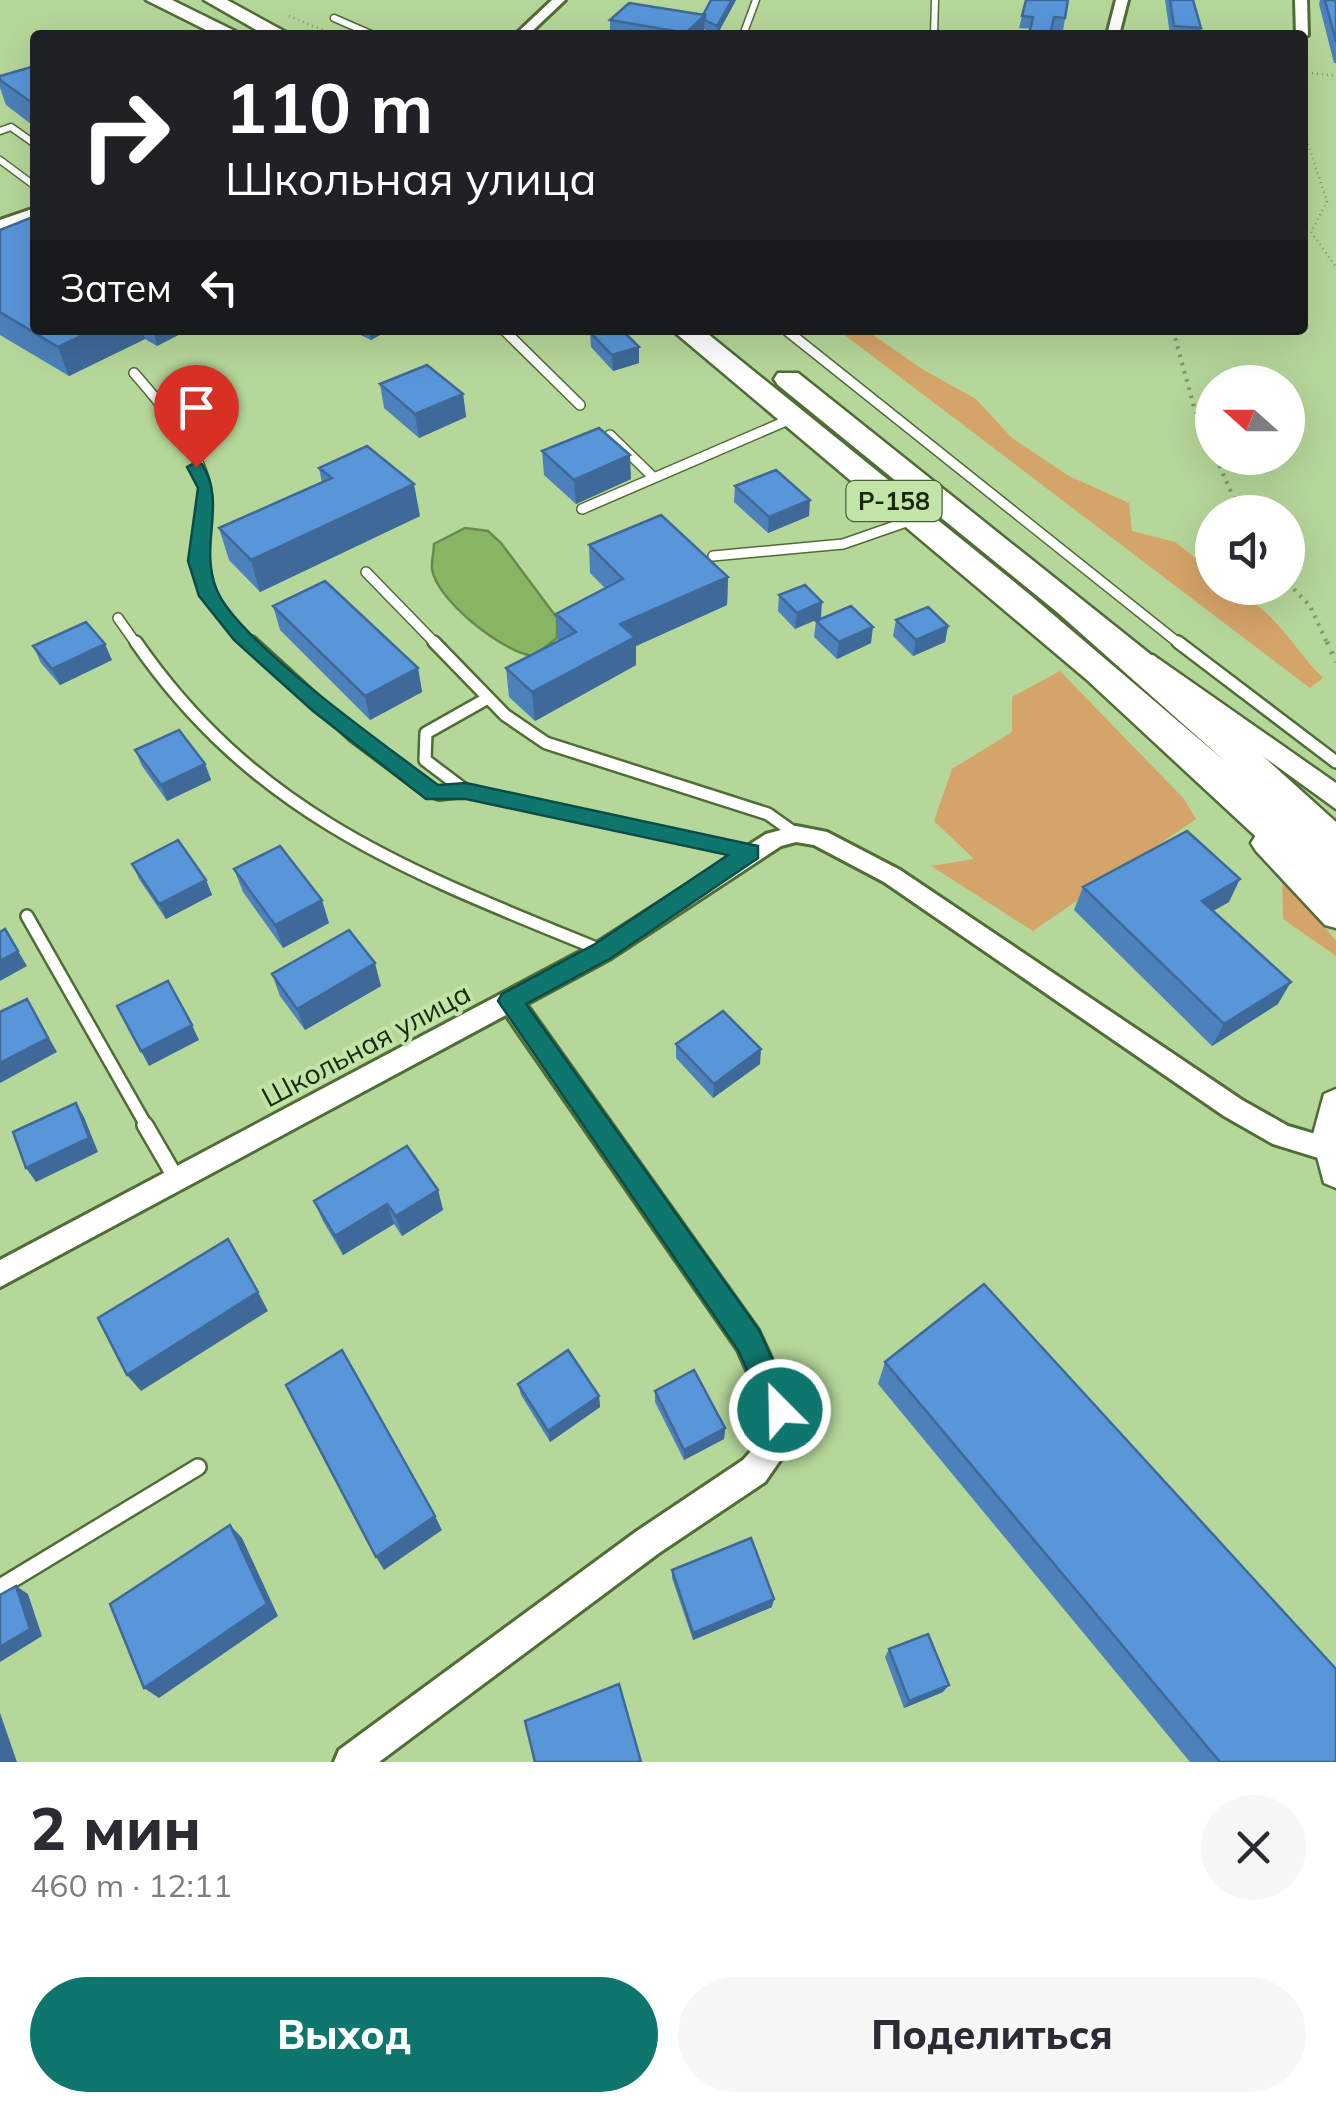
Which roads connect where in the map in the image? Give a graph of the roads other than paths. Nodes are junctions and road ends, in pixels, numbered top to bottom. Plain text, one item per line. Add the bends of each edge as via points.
1 (194, 0) edge
2 (210, 0) edge
3 (559, 0) edge
4 (756, 0) edge
5 (936, 0) edge
6 (1122, 0) edge
7 (1301, 0) edge
8 (163, 3) edge
9 (334, 18) dead end
10 (285, 26) edge
11 (213, 30) edge
12 (223, 30) edge
13 (256, 30) edge
14 (362, 30) edge
15 (526, 30) edge
16 (746, 30) edge
17 (934, 30) edge
18 (1114, 30) edge
19 (1302, 30) edge
20 (0, 131) edge
21 (30, 141) edge
22 (0, 160) edge
23 (30, 182) edge
24 (30, 214) edge
25 (0, 225) edge
26 (509, 335) edge
27 (692, 335) edge
28 (732, 335) edge
29 (792, 335) edge
30 (134, 374) dead end
31 (580, 404) dead end
32 (794, 418) junction
33 (610, 434) edge
34 (652, 477) junction
35 (582, 509) dead end
36 (916, 519) junction
37 (713, 556) dead end
38 (366, 572) dead end
39 (118, 618) dead end
40 (1108, 634) junction
41 (1102, 671) junction
42 (488, 698) junction
43 (1336, 762) edge
44 (466, 791) junction
45 (1336, 798) edge
46 (796, 834) junction
47 (1336, 846) edge
48 (750, 852) junction
49 (1336, 887) edge
50 (27, 916) dead end
51 (1336, 916) edge
52 (603, 951) junction
53 (510, 1001) junction
54 (1336, 1104) edge
55 (1332, 1161) edge
56 (177, 1180) junction
57 (0, 1274) edge
58 (198, 1467) dead end
59 (0, 1587) edge
60 (351, 1762) edge

1 - 13 highway
2 - 10 highway
3 - 15 street
4 - 16 lane
5 - 17 lane
6 - 18 street
7 - 19 street
8 - 11 highway
8 - 12 highway
9 - 14 lane
20 - 21 lane via 11,128
22 - 23 lane
24 - 25 street
26 - 31 lane
27 - 32 highway, Р-158
28 - 40 highway, Р-158
29 - 43 lane via 1100,584
30 - 44 lane via 159,400 207,488 197,561 209,596 241,636 396,767 434,794
32 - 34 lane
32 - 36 highway, Р-158
33 - 34 lane
34 - 35 lane
36 - 37 lane via 884,536 842,544
36 - 41 highway, Р-158
38 - 42 lane
39 - 52 lane via 188,714 236,760 297,803 398,866
40 - 45 street
40 - 47 highway, Р-158
41 - 49 highway, Р-158
41 - 51 street
42 - 44 lane via 426,733 425,760
42 - 46 lane via 546,743 768,814
44 - 48 lane
46 - 48 street, Школьная улица
46 - 55 street via 841,847 892,876 1233,1108
48 - 52 street, Школьная улица
50 - 56 lane
52 - 53 street, Школьная улица
53 - 56 street, Школьная улица
53 - 60 street via 748,1340 780,1410 775,1446 754,1471
54 - 55 street via 1329,1122
56 - 57 street, Школьная улица
58 - 59 lane

